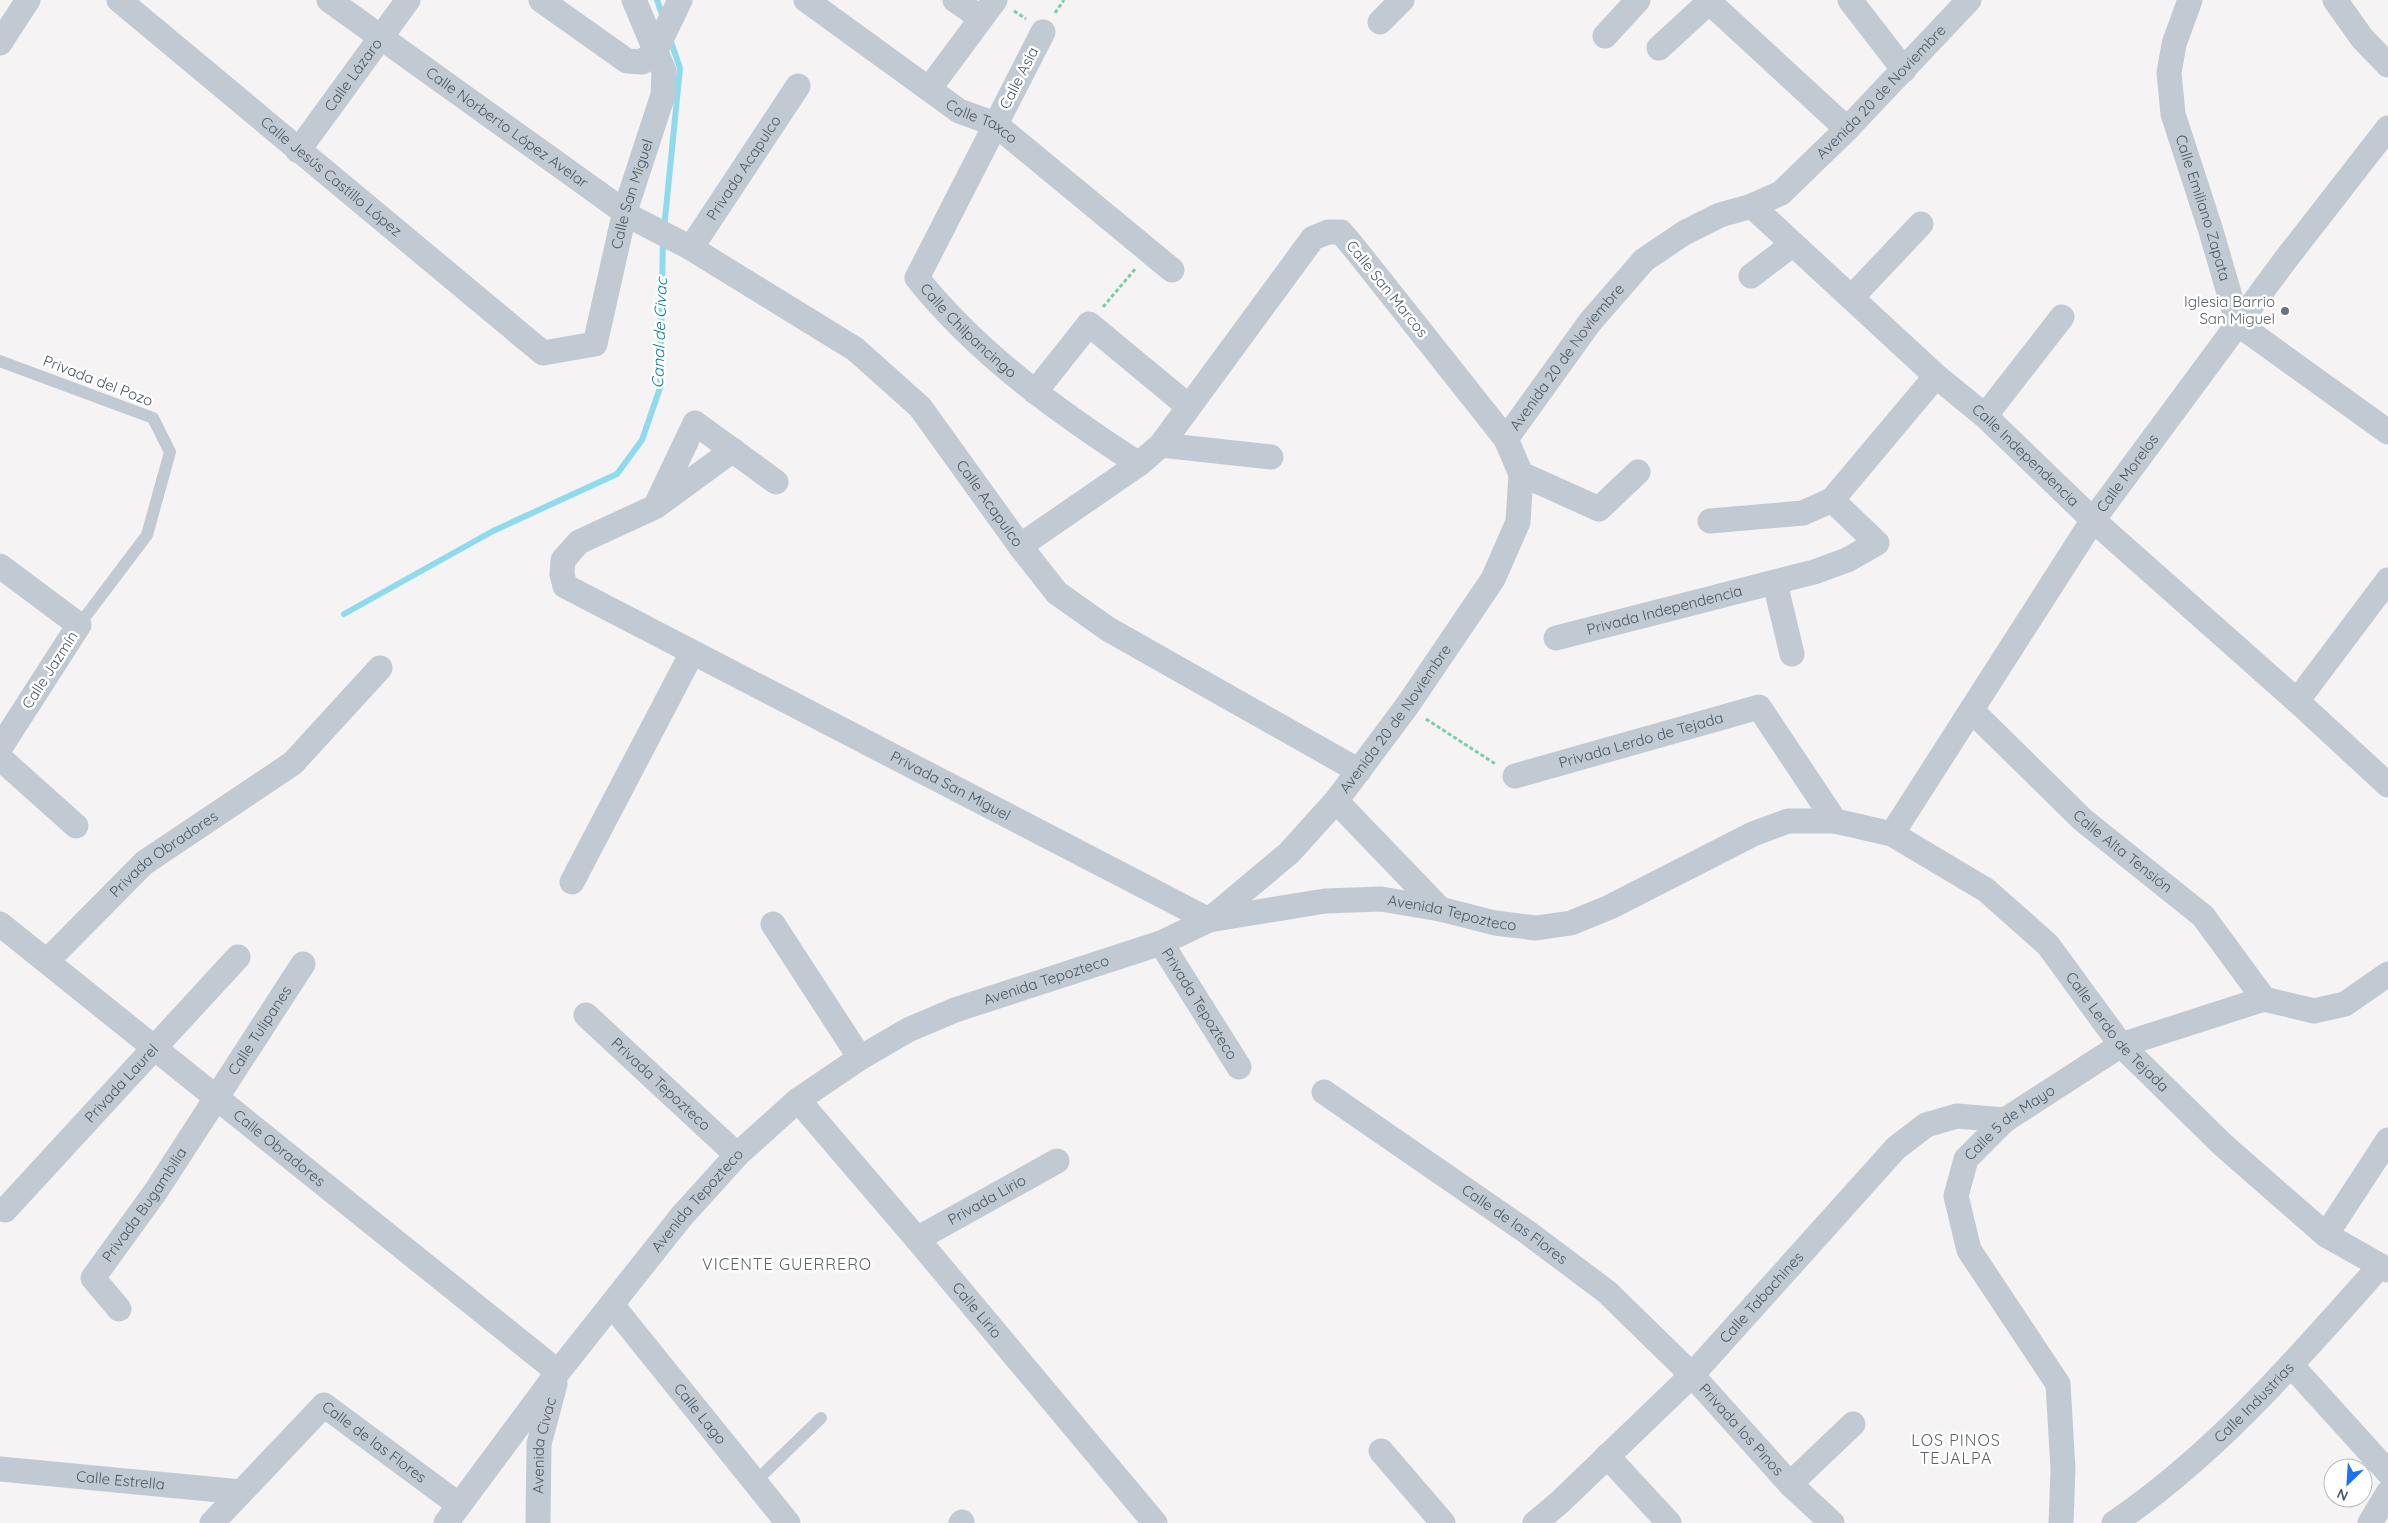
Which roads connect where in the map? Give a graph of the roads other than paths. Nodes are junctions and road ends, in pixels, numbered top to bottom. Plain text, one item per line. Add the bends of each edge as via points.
1 (28, 0) edge
2 (119, 0) edge
3 (328, 0) edge
4 (408, 0) edge
5 (541, 0) edge
6 (634, 0) edge
7 (806, 0) edge
8 (955, 0) edge
9 (1402, 0) edge
10 (1638, 0) edge
11 (1850, 0) edge
12 (1968, 0) edge
13 (2190, 0) edge
14 (2335, 0) edge
15 (1708, 1) edge
16 (678, 3) edge
17 (994, 8) edge
18 (1380, 22) dead end
19 (1043, 32) road end
20 (1605, 36) dead end
21 (381, 38) junction
22 (0, 43) edge
23 (659, 44) junction
24 (1659, 48) dead end
25 (2388, 65) edge
26 (1904, 70) junction
27 (798, 86) dead end
28 (929, 89) junction
29 (995, 124) junction
30 (2388, 128) edge
31 (1847, 129) junction
32 (298, 151) junction
33 (1752, 206) junction
34 (629, 215) junction
35 (1920, 224) dead end
36 (682, 244) junction
37 (1793, 244) junction
38 (1172, 270) dead end
39 (1751, 276) dead end
40 (1852, 297) junction
41 (2062, 317) dead end
42 (2238, 324) junction
43 (543, 353) joint
44 (0, 360) edge
45 (1936, 376) junction
46 (1035, 392) junction
47 (1188, 406) junction
48 (1985, 416) junction
49 (2388, 432) edge
50 (1506, 439) junction
51 (1161, 445) junction
52 (733, 450) junction
53 (1271, 457) dead end
54 (1139, 464) junction
55 (1638, 472) dead end
56 (1521, 474) junction
57 (776, 482) dead end
58 (1832, 500) junction
59 (655, 507) junction
60 (2093, 520) junction
61 (1710, 521) dead end
62 (1020, 546) junction
63 (0, 566) edge
64 (2388, 580) edge
65 (1775, 583) junction
66 (79, 625) junction
67 (1556, 638) dead end
68 (692, 653) junction
69 (1792, 654) dead end
70 (380, 668) dead end
71 (2297, 701) junction
72 (1972, 711) junction
73 (0, 748) edge
74 (0, 758) edge
75 (1359, 771) junction
76 (1515, 776) road end
77 (2388, 785) edge
78 (1336, 801) junction
79 (1835, 821) junction
80 (76, 826) dead end
81 (1892, 834) junction
82 (572, 882) dead end
83 (1440, 909) junction
84 (1209, 920) junction
85 (773, 924) dead end
86 (2, 930) edge
87 (1161, 943) junction
88 (238, 957) dead end
89 (47, 961) junction
90 (303, 964) dead end
91 (2388, 974) edge
92 (2264, 999) junction
93 (586, 1015) dead end
94 (2121, 1045) junction
95 (155, 1048) junction
96 (860, 1058) junction
97 (1239, 1067) dead end
98 (1324, 1092) dead end
99 (216, 1096) junction
100 (798, 1100) junction
101 (2005, 1120) junction
102 (2388, 1140) edge
103 (737, 1155) junction
104 (1057, 1161) dead end
105 (5, 1210) dead end
106 (2326, 1235) junction
107 (917, 1238) junction
108 (2384, 1268) edge
109 (612, 1305) junction
110 (119, 1309) dead end
111 (2291, 1365) junction
112 (558, 1372) junction
113 (1692, 1375) junction
114 (821, 1418) dead end
115 (1853, 1424) dead end
116 (1381, 1451) dead end
117 (1606, 1456) junction
118 (0, 1469) edge
119 (2388, 1472) edge
120 (755, 1482) junction
121 (1790, 1484) junction
122 (241, 1492) junction
123 (2388, 1494) edge
124 (453, 1514) edge
125 (212, 1523) edge
126 (538, 1523) edge
127 (788, 1523) edge
128 (1155, 1523) edge
129 (1443, 1523) edge
130 (1535, 1523) edge
131 (1670, 1523) edge
132 (1832, 1523) edge
133 (2061, 1523) edge
134 (2114, 1523) edge
135 (2370, 1523) edge

1 - 22 street
2 - 32 street, Calle Jesús Castillo López
3 - 21 street, Calle Norberto López Avelar
4 - 21 street, Calle Lázaro
5 - 23 street via 627,61 642,62
6 - 23 street, Calle San Miguel
7 - 28 street, Calle Taxco
8 - 17 street
9 - 18 street
10 - 20 street
11 - 26 street
12 - 26 street, Avenida 20 de Noviembre
13 - 42 street, Calle Emiliano Zapata via 2174,44 2169,73 2173,114
14 - 25 street via 2362,38
15 - 24 street
15 - 31 street
16 - 23 street
17 - 28 street
19 - 29 street, Calle Asia
21 - 32 street, Calle Lázaro
21 - 34 street, Calle Norberto López Avelar
23 - 34 street, Calle San Miguel via 664,71 663,95
26 - 31 street, Avenida 20 de Noviembre
27 - 36 street, Privada Acapulco
28 - 29 street, Calle Taxco via 959,110
29 - 38 street, Calle Taxco
29 - 46 street, Calle Chilpancingo via 917,278 945,312
30 - 42 street, Calle Morelos
31 - 33 street, Avenida 20 de Noviembre via 1781,193
32 - 43 street, Calle Jesús Castillo López
33 - 37 street, Calle Independencia
33 - 50 street, Avenida 20 de Noviembre via 1720,215 1684,233 1644,260 1590,322
34 - 36 street, Calle Acapulco
34 - 43 street, Calle San Miguel via 595,344
35 - 40 street
36 - 62 street, Calle Acapulco via 855,349 920,407
37 - 39 street
37 - 40 street, Calle Independencia
40 - 45 street, Calle Independencia
41 - 48 street
42 - 49 street
42 - 60 street, Calle Morelos
44 - 66 lane, Privada del Pozo via 153,418 170,452 147,535
45 - 48 street, Calle Independencia
45 - 58 street
46 - 47 street via 1089,324
46 - 54 street, Calle Chilpancingo via 1085,430
47 - 50 street, Calle San Marcos via 1313,238 1328,232 1341,232
47 - 51 street, Calle San Marcos
48 - 60 street, Calle Independencia
50 - 56 street, Avenida 20 de Noviembre
51 - 53 street
51 - 54 street, Calle San Marcos
52 - 57 street
52 - 59 street
52 - 59 street via 696,423
54 - 62 street, Calle San Marcos
55 - 56 street via 1599,509
56 - 75 street, Avenida 20 de Noviembre via 1518,522 1493,579
58 - 61 street via 1803,513
58 - 65 street, Privada Independencia via 1877,542 1847,560
59 - 68 street, Privada San Miguel via 579,542 563,560 565,586
60 - 71 street, Calle Independencia
60 - 72 street, Calle Morelos
62 - 75 street, Calle Acapulco via 1057,593 1108,629
63 - 66 street, Calle Jazmín
64 - 71 street
65 - 67 street, Privada Independencia
65 - 69 street
66 - 73 street, Calle Jazmín
68 - 82 street
68 - 84 street, Privada San Miguel
70 - 89 street, Privada Obradores via 293,763 144,863
71 - 77 street, Calle Independencia
72 - 81 street, Calle Morelos
72 - 92 street, Calle Alta Tensión via 2083,820 2203,916
74 - 80 street
75 - 78 street, Avenida 20 de Noviembre
76 - 79 street, Privada Lerdo de Tejada via 1759,707
78 - 83 street
78 - 84 street, Avenida 20 de Noviembre via 1288,853
79 - 81 street, Calle Lerdo de Tejada
79 - 83 street, Avenida Tepozteco via 1788,821 1753,834 1610,907 1571,923 1536,928 1495,923
81 - 94 street, Calle Lerdo de Tejada via 1986,890 2048,945
83 - 84 street, Avenida Tepozteco via 1381,899 1324,901
84 - 87 street, Avenida Tepozteco
85 - 96 street
86 - 89 street, Calle Obradores
87 - 96 street, Avenida Tepozteco via 955,1010 908,1030
87 - 97 street, Privada Tepozteco
88 - 95 street, Privada Laurel
89 - 95 street, Calle Obradores
90 - 99 street, Calle Tulipanes
91 - 92 street via 2345,1004 2314,1011
92 - 94 street, Calle 5 de Mayo
93 - 103 street, Privada Tepozteco
94 - 101 street, Calle 5 de Mayo
94 - 106 street, Calle Lerdo de Tejada via 2223,1145
95 - 99 street, Calle Obradores
95 - 105 street, Privada Laurel
96 - 100 street, Avenida Tepozteco
98 - 113 street, Calle de las Flores via 1528,1232 1607,1292
99 - 110 street, Privada Bugambilia via 156,1191 93,1278
99 - 112 street, Calle Obradores
100 - 103 street, Avenida Tepozteco
100 - 107 street, Calle Lirio
101 - 113 street, Calle Tabachines via 1957,1116 1926,1125 1896,1148
101 - 133 street, Calle 5 de Mayo via 1966,1159 1956,1196 1969,1250 2058,1384 2063,1469
102 - 106 street
103 - 109 street, Avenida Tepozteco via 682,1217
104 - 107 street, Privada Lirio
106 - 108 street, Calle Lerdo de Tejada
107 - 128 street, Calle Lirio
108 - 111 street, Calle Industrias
109 - 112 street, Avenida Tepozteco
109 - 120 street, Calle Lago
111 - 119 street
111 - 134 street, Calle Industrias via 2214,1443
112 - 124 street, Avenida Tepozteco
112 - 126 street, Avenida Civac via 539,1444
113 - 117 street, Calle Tabachines
113 - 121 street, Privada los Pinos
114 - 120 lane
115 - 121 street, Privada los Pinos
116 - 129 street
117 - 130 street, Calle Tabachines
117 - 131 street
118 - 122 street, Calle Estrella
120 - 127 street, Calle Lago
121 - 132 street, Privada los Pinos
122 - 124 street, Calle de las Flores via 324,1405
122 - 125 street, Calle de las Flores
123 - 135 street

